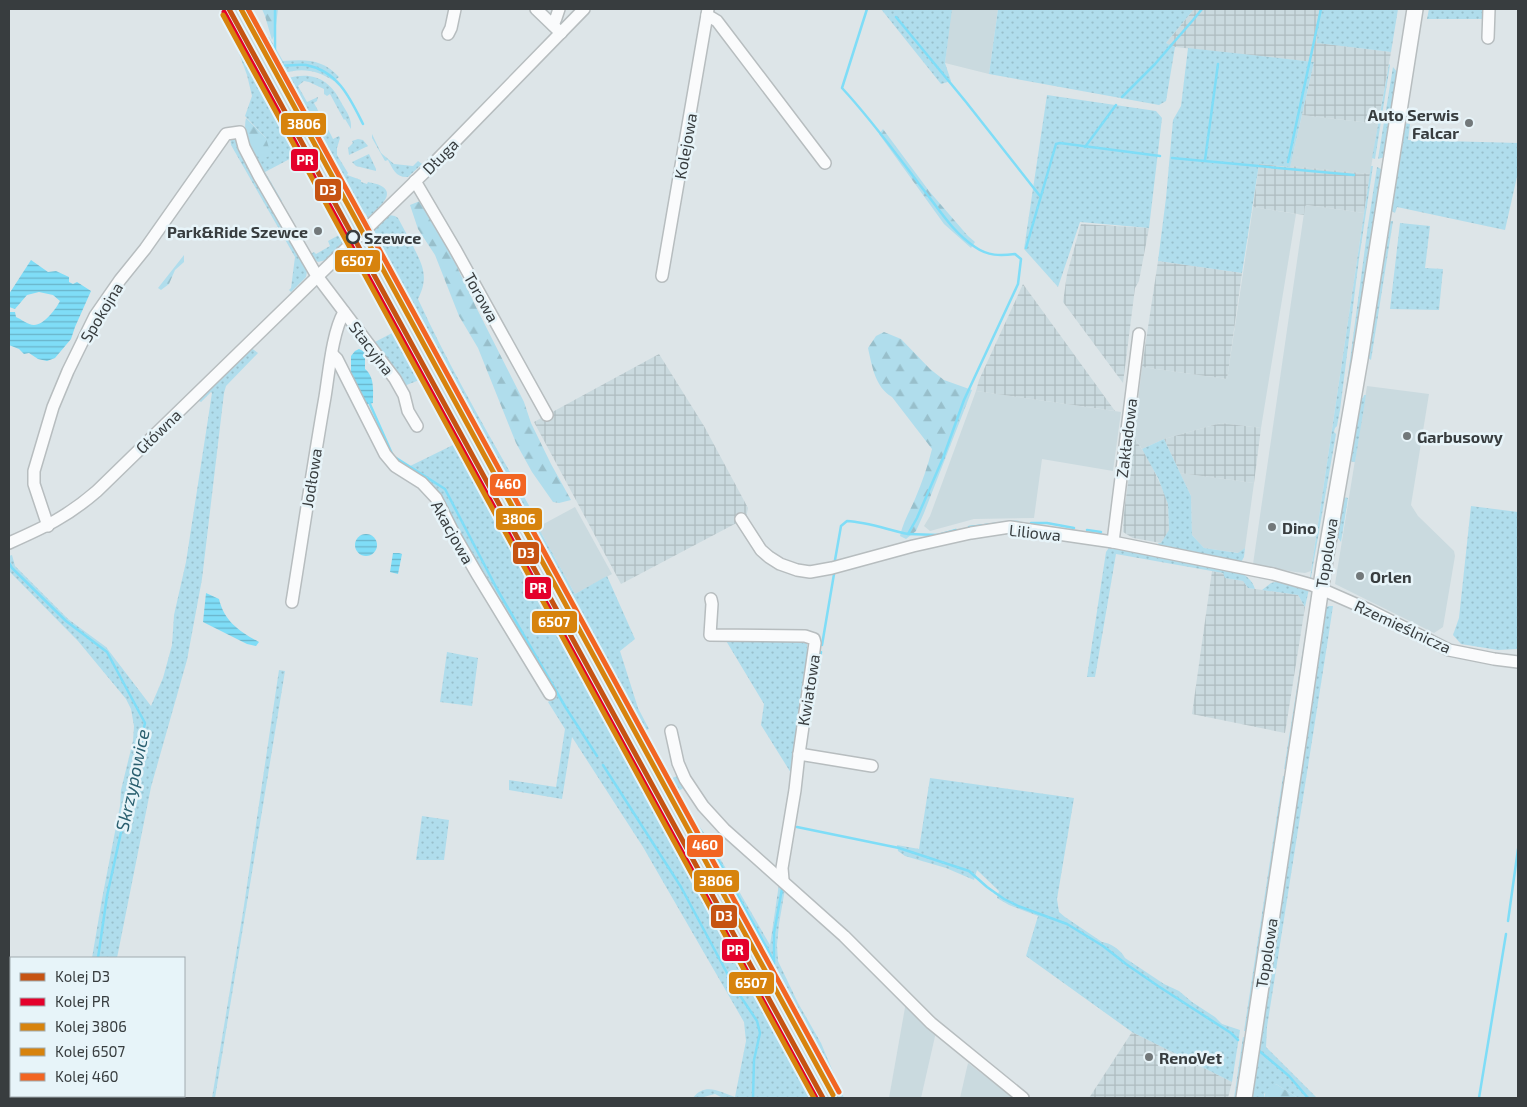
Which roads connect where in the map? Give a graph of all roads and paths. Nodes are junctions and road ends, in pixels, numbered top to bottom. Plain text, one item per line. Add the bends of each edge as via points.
1 (455, 9) edge
2 (536, 9) edge
3 (559, 9) edge
4 (584, 9) edge
5 (1415, 9) edge
6 (1489, 9) edge
7 (708, 12) edge
8 (557, 29) junction
9 (448, 34) dead end
10 (1488, 38) dead end
11 (240, 132) joint
12 (825, 163) dead end
13 (415, 181) junction
14 (317, 276) junction
15 (662, 276) dead end
16 (293, 299) joint
17 (344, 312) junction
18 (1139, 334) dead end
19 (332, 354) junction
20 (547, 414) dead end
21 (417, 426) dead end
22 (741, 520) dead end
23 (48, 526) junction
24 (9, 542) edge
25 (1113, 542) junction
26 (1320, 588) junction
27 (711, 599) dead end
28 (292, 602) dead end
29 (1518, 662) edge
30 (550, 694) dead end
31 (671, 731) dead end
32 (799, 754) junction
33 (872, 766) dead end
34 (782, 880) junction
35 (1023, 1098) edge
36 (1244, 1098) edge

1 - 9 street
2 - 8 street
3 - 8 street
4 - 8 street, Długa
5 - 26 main road, Topolowa
6 - 10 street
7 - 12 street, Kolejowa
7 - 15 street, Kolejowa
8 - 13 street, Długa
11 - 14 street, Stacyjna via 259,176
11 - 23 street, Spokojna via 226,134 100,309 74,358 53,407 34,471 34,484
13 - 14 street, Długa
13 - 20 street, Torowa
14 - 16 street, Długa
14 - 17 street, Stacyjna
16 - 23 street, Główna via 97,491
17 - 19 street, Jodłowa via 339,320
17 - 21 street, Stacyjna via 395,379
18 - 25 street, Zakładowa
19 - 28 street, Jodłowa
19 - 30 street, Akacjowa via 337,358 385,454 395,466 436,498
22 - 25 street, Liliowa via 769,557 796,570 810,572 913,546 1010,527
23 - 24 street, Główna
25 - 26 street, Liliowa via 1272,574
26 - 29 street, Rzemieślnicza via 1449,650
26 - 36 main road, Topolowa
27 - 32 street, Kwiatowa via 710,635 805,636 814,639 814,659
31 - 34 street via 678,764 694,794 724,829
32 - 33 street
32 - 34 street, Kwiatowa
34 - 35 street via 871,961 931,1024

